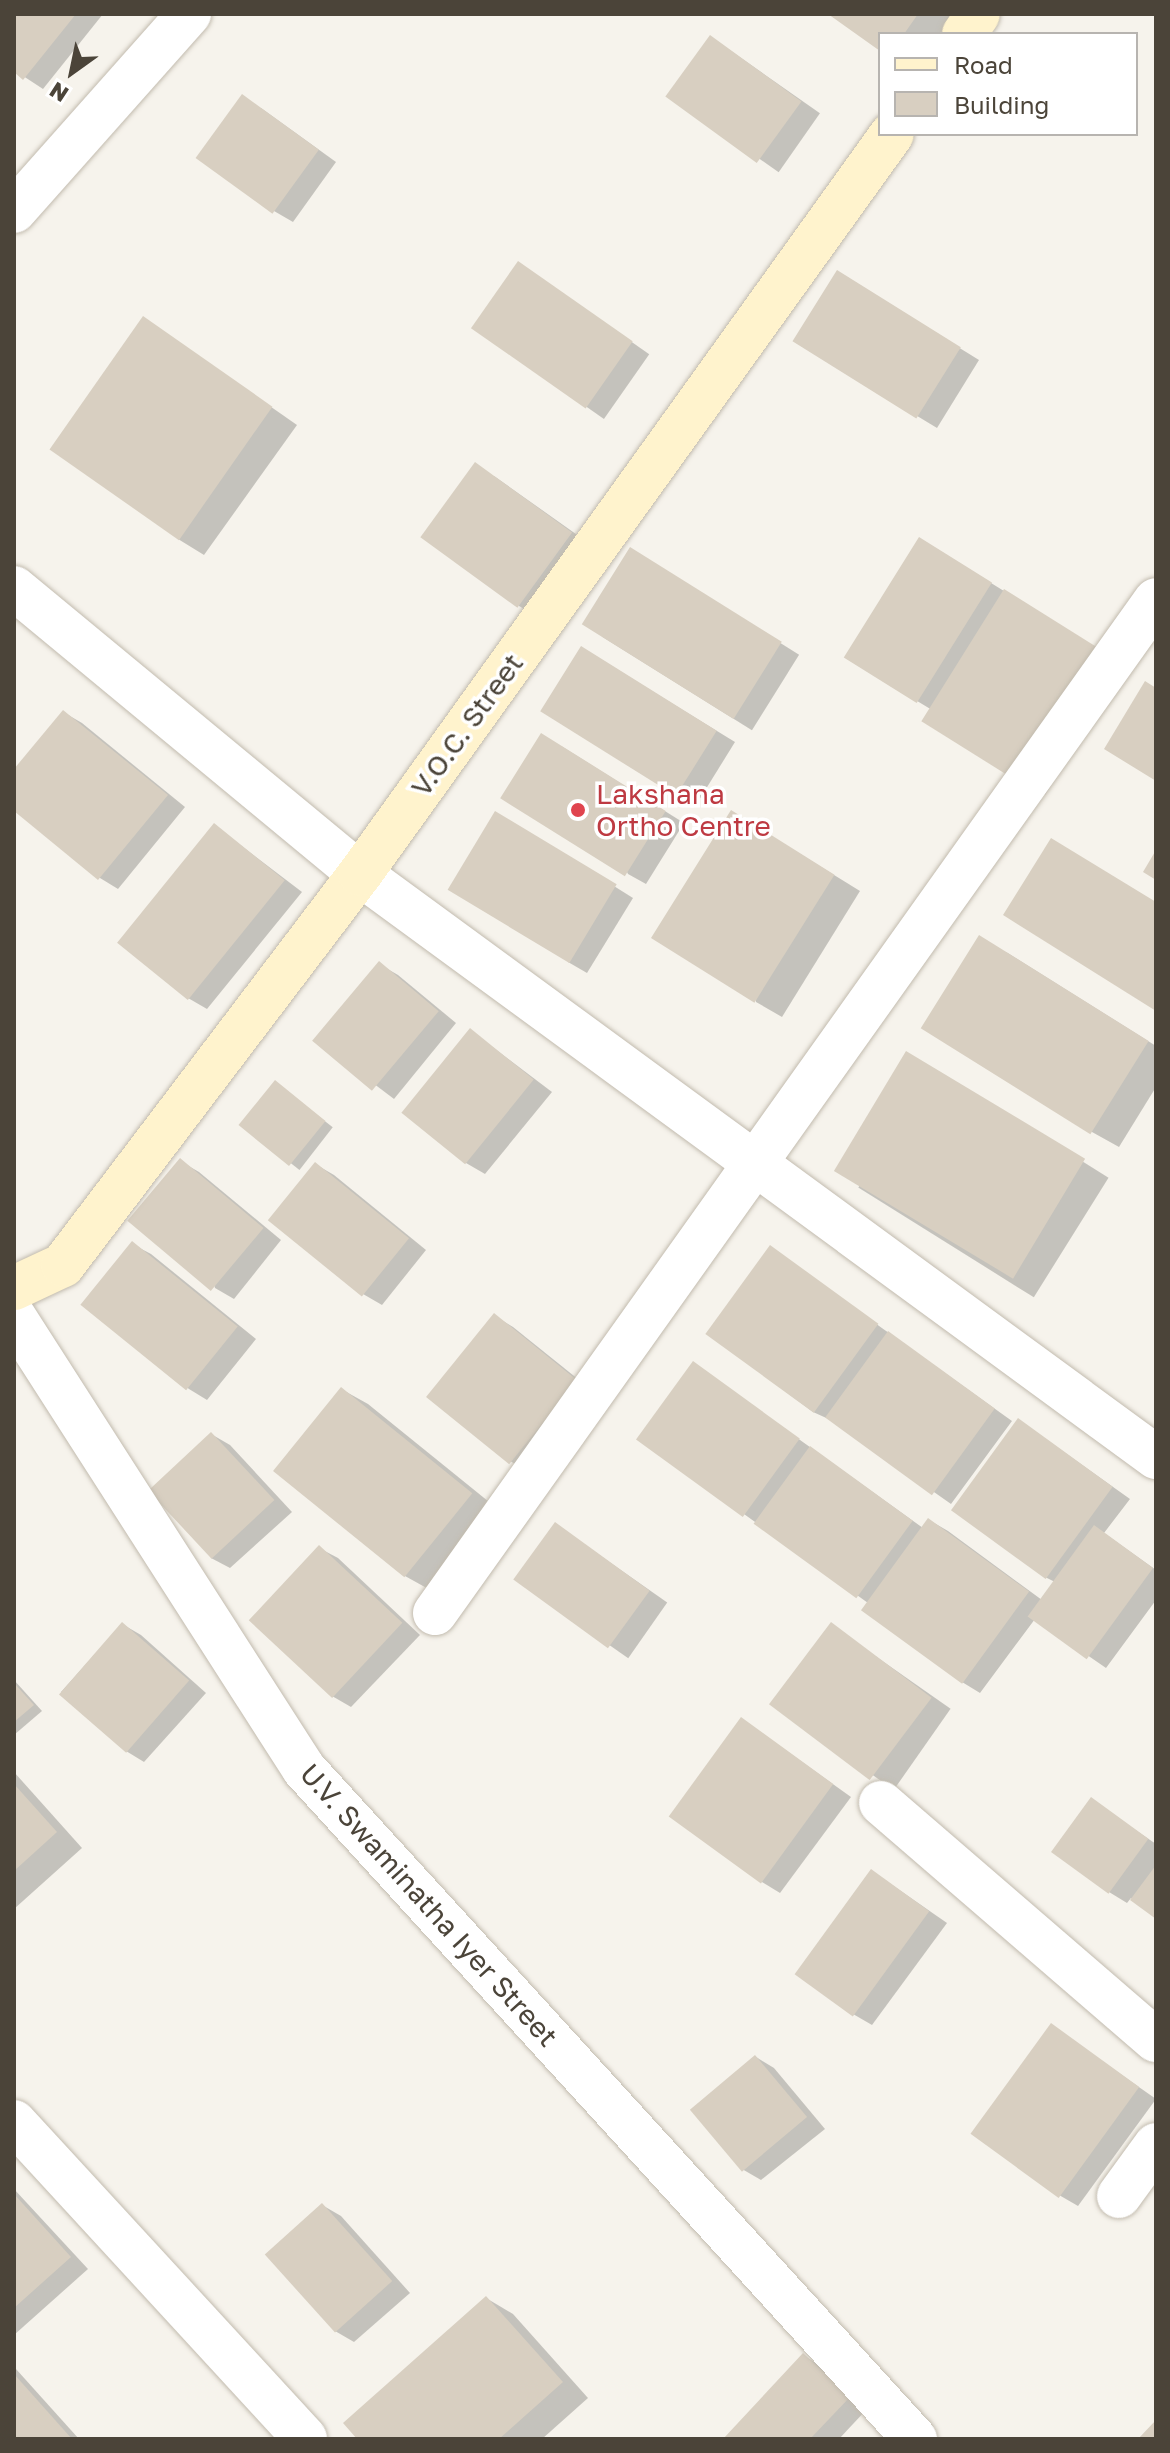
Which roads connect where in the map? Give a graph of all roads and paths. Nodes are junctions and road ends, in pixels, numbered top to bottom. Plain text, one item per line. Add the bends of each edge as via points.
1 (189, 14) edge
2 (978, 14) edge
3 (965, 32) edge
4 (891, 136) edge
5 (14, 211) edge
6 (14, 588) edge
7 (1156, 600) edge
8 (360, 874) junction
9 (755, 1164) junction
10 (14, 1288) edge
11 (14, 1317) edge
12 (1156, 1457) edge
13 (435, 1613) dead end
14 (881, 1803) dead end
15 (1156, 2040) edge
16 (14, 2122) edge
17 (1156, 2145) edge
18 (1119, 2196) dead end
19 (305, 2439) edge
20 (915, 2439) edge

1 - 5 street
2 - 3 street
4 - 8 street, V.O.C. Street
6 - 8 street
7 - 9 street
8 - 9 street
8 - 10 street, V.O.C. Street via 63,1265
9 - 12 street
9 - 13 street
11 - 20 street, U.V. Swaminatha Iyer Street via 304,1769
14 - 15 street
16 - 19 street
17 - 18 street

